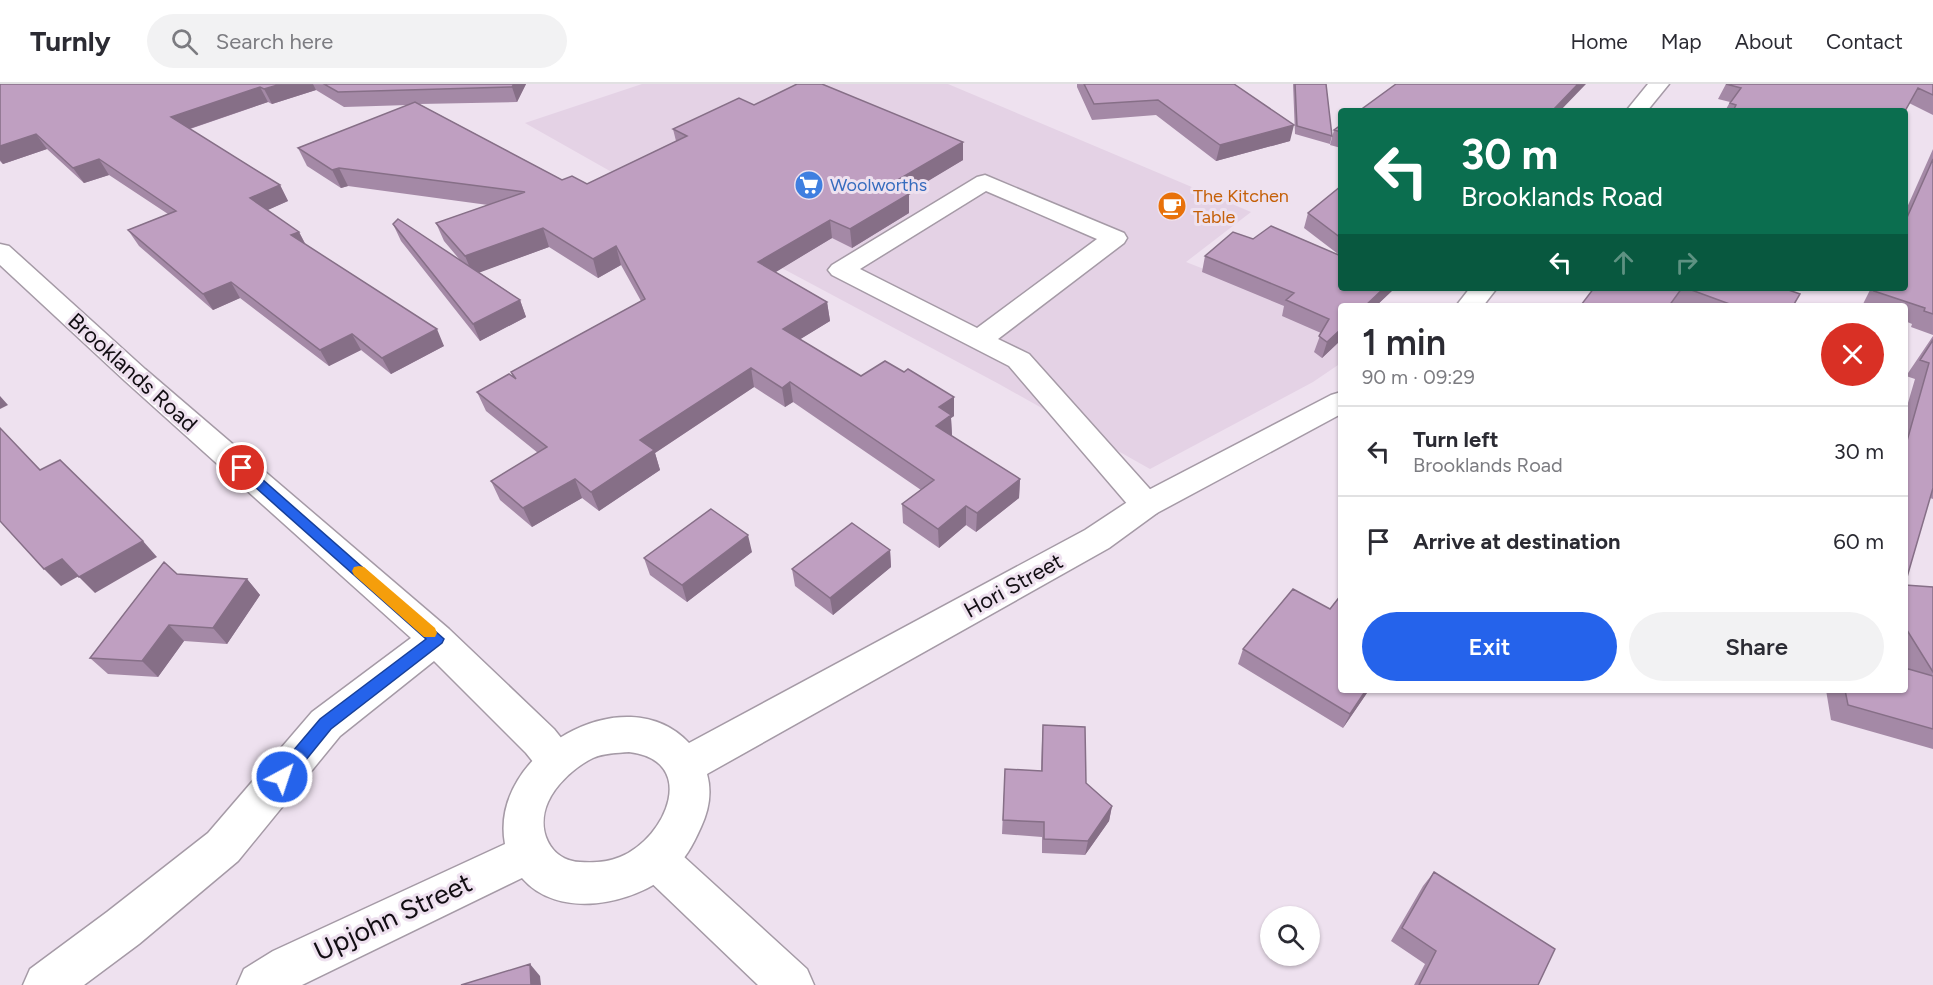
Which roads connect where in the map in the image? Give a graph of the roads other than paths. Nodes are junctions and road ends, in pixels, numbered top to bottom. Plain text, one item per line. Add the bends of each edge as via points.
1 (1659, 84) edge
2 (1639, 108) edge
3 (0, 251) edge
4 (1482, 291) edge
5 (1472, 303) edge
6 (980, 340) junction
7 (1338, 404) edge
8 (1146, 505) junction
9 (436, 639) junction
10 (556, 761) junction
11 (684, 766) junction
12 (530, 855) junction
13 (656, 859) junction
14 (46, 985) edge
15 (260, 985) edge
16 (791, 985) edge

1 - 2 main road
3 - 9 main road, Brooklands Road
4 - 5 main road
6 - 6 main road via 841,270 985,182 1115,238
6 - 8 main road via 1019,360
7 - 8 main road, Hori Street
8 - 11 main road, Hori Street via 1097,539
9 - 10 main road, Brooklands Road
9 - 14 main road via 326,724 223,847
10 - 11 main road via 604,736 629,735 652,739 671,750
10 - 12 main road via 537,782 525,807 522,832
11 - 13 main road via 690,788 688,812 676,837
12 - 13 main road via 546,873 571,883 599,884 630,875
12 - 15 main road, Upjohn Street via 289,967
13 - 16 main road

